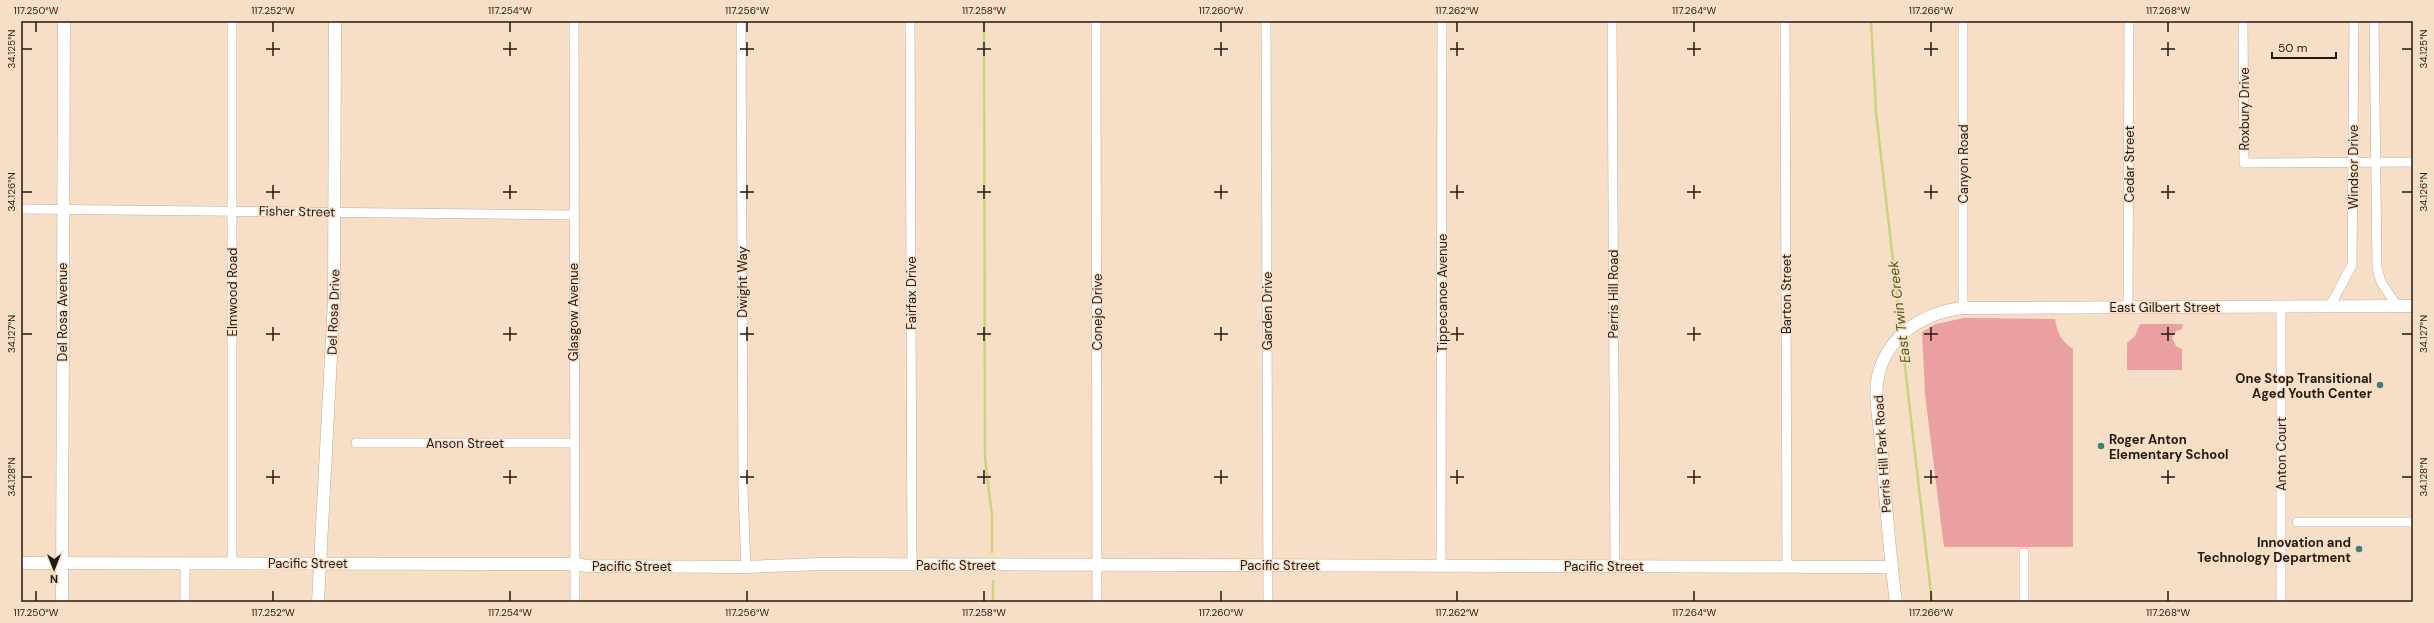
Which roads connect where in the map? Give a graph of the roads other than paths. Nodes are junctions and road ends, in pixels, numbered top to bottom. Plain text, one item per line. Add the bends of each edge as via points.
1 (64, 21) edge
2 (232, 21) edge
3 (336, 21) edge
4 (574, 21) edge
5 (741, 21) edge
6 (910, 21) edge
7 (1096, 21) edge
8 (1266, 21) edge
9 (1442, 21) edge
10 (1612, 21) edge
11 (1785, 21) edge
12 (1963, 21) edge
13 (2129, 21) edge
14 (2243, 21) edge
15 (2354, 21) edge
16 (2374, 21) edge
17 (2354, 161) junction
18 (2374, 161) junction
19 (2413, 162) edge
20 (21, 209) edge
21 (63, 209) junction
22 (232, 210) junction
23 (336, 212) junction
24 (573, 214) junction
25 (2281, 306) junction
26 (2330, 306) junction
27 (2397, 306) junction
28 (2413, 306) edge
29 (1963, 308) junction
30 (2128, 308) junction
31 (1916, 323) joint
32 (356, 443) dead end
33 (574, 443) junction
34 (2297, 522) dead end
35 (2413, 522) edge
36 (2024, 553) dead end
37 (61, 562) junction
38 (21, 563) edge
39 (185, 563) junction
40 (232, 563) junction
41 (319, 563) junction
42 (574, 564) junction
43 (912, 564) junction
44 (1097, 565) junction
45 (1268, 565) junction
46 (746, 566) junction
47 (1441, 566) junction
48 (1615, 566) junction
49 (1787, 567) junction
50 (1891, 567) junction
51 (62, 602) edge
52 (185, 602) edge
53 (318, 602) edge
54 (574, 602) edge
55 (1097, 602) edge
56 (1268, 602) edge
57 (1896, 602) edge
58 (2024, 602) edge
59 (2281, 602) edge

1 - 21 street, Del Rosa Avenue
2 - 22 street, Elmwood Road
3 - 23 street, Del Rosa Drive
4 - 24 street, Glasgow Avenue
5 - 46 street, Dwight Way via 743,484
6 - 43 street, Fairfax Drive
7 - 44 street, Conejo Drive
8 - 45 street, Garden Drive
9 - 47 street, Tippecanoe Avenue
10 - 48 street, Perris Hill Road
11 - 49 street, Barton Street
12 - 29 street, Canyon Road
13 - 30 street, Cedar Street
14 - 17 street, Roxbury Drive via 2244,163
15 - 17 street, Windsor Drive
16 - 18 street, Windsor Drive
17 - 18 street, Roxbury Drive
17 - 26 street, Windsor Drive via 2352,265
18 - 19 street, Roxbury Drive
18 - 27 street, Windsor Drive via 2377,268 2381,282
20 - 21 street, Fisher Street
21 - 22 street, Fisher Street
21 - 37 street, Del Rosa Avenue
22 - 23 street, Fisher Street
22 - 40 street, Elmwood Road
23 - 24 street, Fisher Street
23 - 41 street, Del Rosa Drive via 334,300
24 - 33 street, Glasgow Avenue
25 - 26 street, East Gilbert Street
25 - 30 street, East Gilbert Street
25 - 59 street, Anton Court
26 - 27 street, East Gilbert Street
27 - 28 street, East Gilbert Street
29 - 30 street, East Gilbert Street
29 - 31 street, East Gilbert Street via 1940,312
31 - 50 street, Perris Hill Park Road via 1898,339 1885,356 1877,383
32 - 33 street, Anson Street
33 - 42 street, Glasgow Avenue
34 - 35 street
36 - 58 street
37 - 38 street, Pacific Street
37 - 39 street, Pacific Street
37 - 51 street, Del Rosa Avenue
39 - 40 street, Pacific Street
39 - 52 street
40 - 41 street, Pacific Street
41 - 42 street, Pacific Street
41 - 53 street, Del Rosa Drive
42 - 46 street, Pacific Street
42 - 54 street, Glasgow Avenue
43 - 44 street, Pacific Street
43 - 46 street, Pacific Street
44 - 45 street, Pacific Street
44 - 55 street, Conejo Drive
45 - 47 street, Pacific Street
45 - 56 street, Garden Drive
47 - 48 street, Pacific Street
48 - 49 street, Pacific Street
49 - 50 street, Pacific Street
50 - 57 street, Perris Hill Park Road

